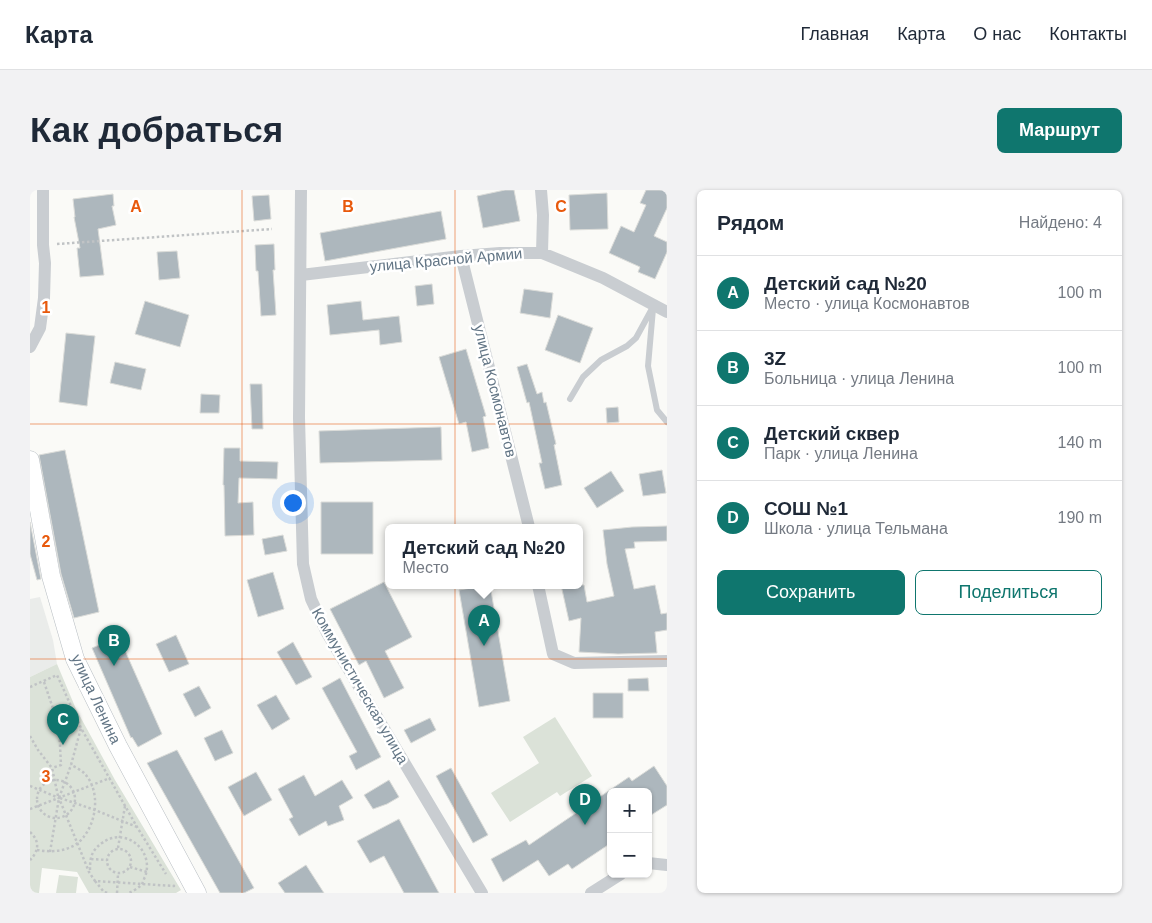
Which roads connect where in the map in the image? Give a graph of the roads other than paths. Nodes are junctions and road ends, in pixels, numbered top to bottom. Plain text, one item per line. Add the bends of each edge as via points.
1 (43, 190) edge
2 (301, 190) edge
3 (541, 190) edge
4 (542, 253) junction
5 (461, 256) junction
6 (301, 275) junction
7 (654, 305) junction
8 (667, 312) edge
9 (30, 347) edge
10 (570, 399) dead end
11 (667, 422) edge
12 (30, 460) edge
13 (527, 524) edge
14 (539, 589) edge
15 (667, 661) edge
16 (652, 863) edge
17 (667, 865) edge
18 (615, 878) edge
19 (197, 893) edge
20 (482, 893) edge
21 (591, 893) edge

1 - 9 street via 44,298 40,328
2 - 6 street, Коммунистическая улица
3 - 4 street
4 - 5 street, улица Красной Армии
4 - 7 street, улица Красной Армии via 603,278
5 - 6 street, улица Красной Армии
5 - 13 street, улица Космонавтов
6 - 20 street, Коммунистическая улица via 299,418 303,564 311,599 327,633
7 - 8 street, улица Красной Армии
7 - 10 lane via 636,338 601,360 583,377
7 - 11 lane via 648,366 657,410
12 - 19 main road, улица Ленина via 51,576 75,659
14 - 15 street via 553,654 574,663
16 - 17 street
18 - 21 street

